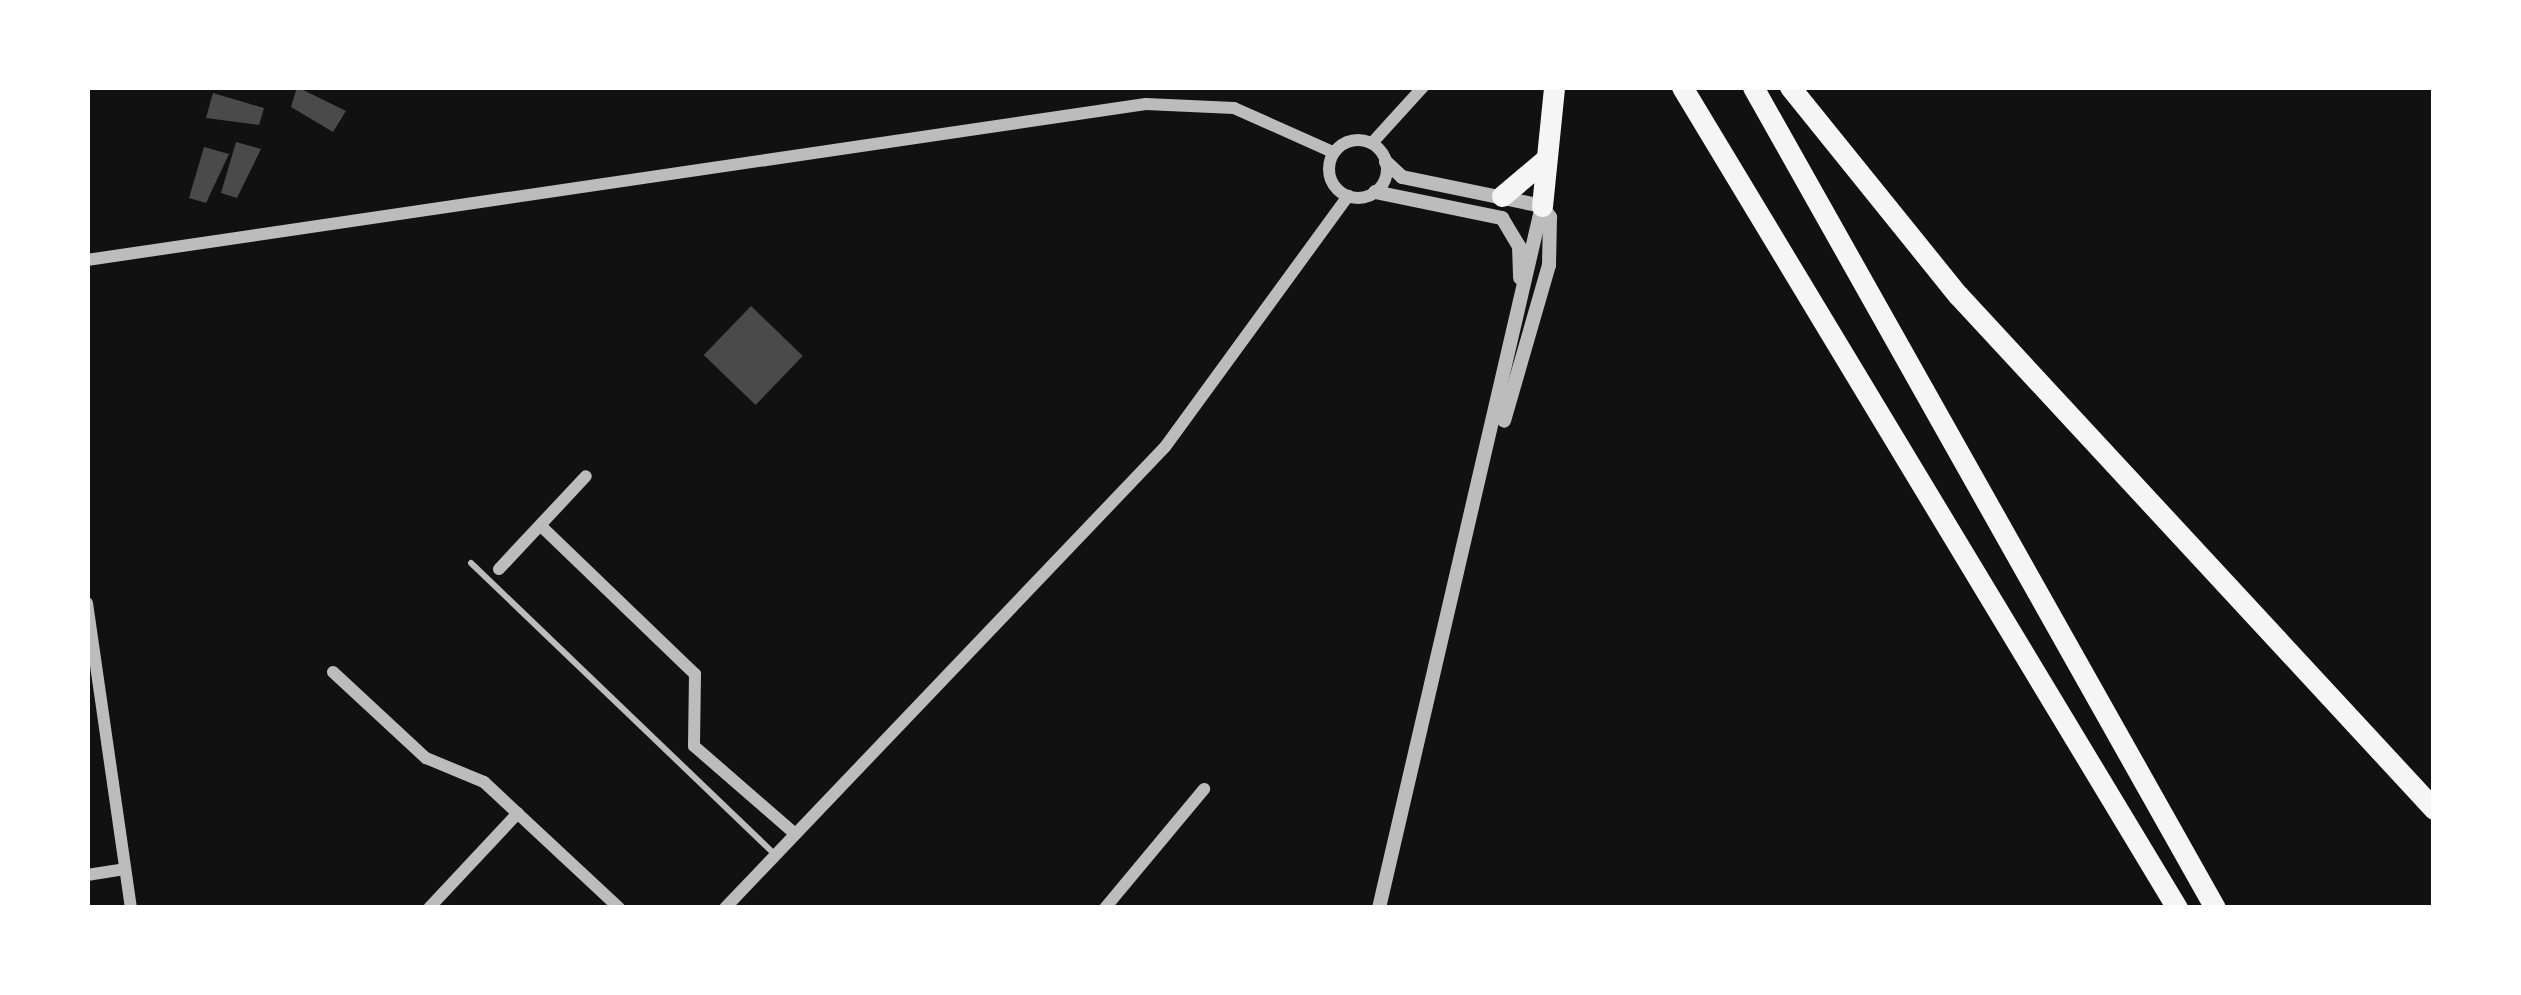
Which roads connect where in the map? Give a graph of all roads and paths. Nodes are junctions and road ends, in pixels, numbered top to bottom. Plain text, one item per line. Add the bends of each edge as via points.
1 (1423, 87) edge
2 (1554, 87) edge
3 (1682, 87) edge
4 (1753, 87) edge
5 (1790, 87) edge
6 (1372, 143) junction
7 (1333, 152) junction
8 (1548, 156) junction
9 (1386, 162) junction
10 (1375, 192) junction
11 (1348, 196) junction
12 (1502, 196) junction
13 (1542, 206) junction
14 (87, 260) edge
15 (1520, 314) junction
16 (586, 476) dead end
17 (1483, 485) junction
18 (541, 526) junction
19 (471, 563) dead end
20 (500, 568) dead end
21 (87, 602) edge
22 (333, 672) dead end
23 (1204, 789) dead end
24 (2434, 809) edge
25 (518, 813) junction
26 (794, 833) junction
27 (775, 855) junction
28 (125, 869) junction
29 (87, 875) edge
30 (131, 908) edge
31 (429, 908) edge
32 (619, 908) edge
33 (725, 908) edge
34 (1105, 908) edge
35 (1378, 908) edge
36 (2177, 908) edge
37 (2215, 908) edge

1 - 6 street
2 - 8 highway
3 - 36 highway
4 - 37 highway
5 - 24 highway via 1958,295
6 - 7 street
6 - 9 street
7 - 11 street via 1330,178
7 - 14 street via 1217,104 1146,104
8 - 12 highway
8 - 13 highway
9 - 10 street
9 - 12 street via 1402,177
10 - 11 street
10 - 15 street via 1502,218 1519,246
11 - 26 street via 1165,447
12 - 13 street
13 - 15 street
13 - 17 street via 1555,228 1550,265
15 - 17 street
16 - 18 street
17 - 35 street
18 - 20 street
18 - 26 street via 694,674 694,746
19 - 27 lane
21 - 28 street
22 - 25 street via 426,758 484,782
23 - 34 street
25 - 31 street
25 - 32 street
26 - 27 street
27 - 33 street
28 - 29 street
28 - 30 street

